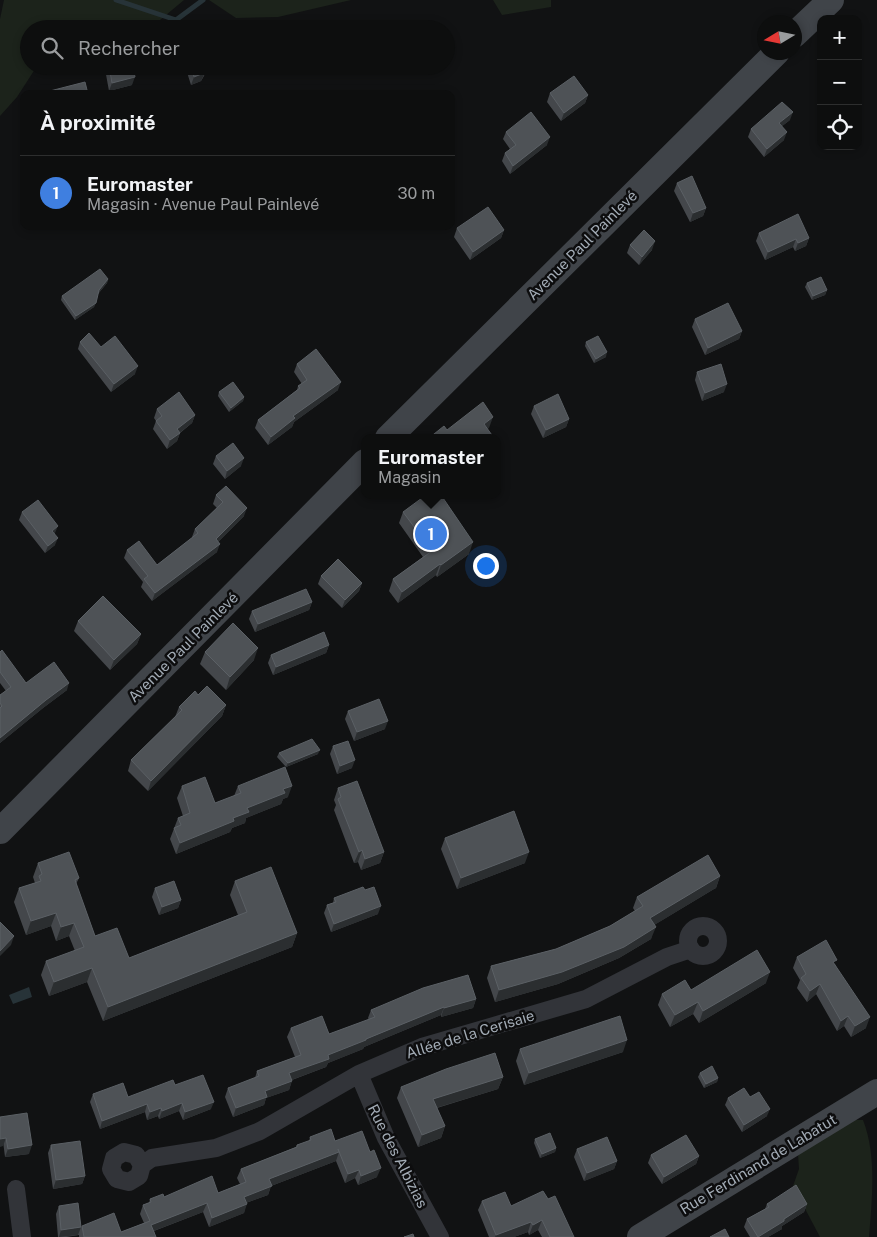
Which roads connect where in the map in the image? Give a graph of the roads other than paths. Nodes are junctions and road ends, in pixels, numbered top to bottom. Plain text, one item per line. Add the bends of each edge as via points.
1 (831, 0) edge
2 (802, 27) edge
3 (769, 60) edge
4 (392, 434) edge
5 (361, 466) edge
6 (0, 831) edge
7 (691, 949) dead end
8 (359, 1074) junction
9 (877, 1092) edge
10 (142, 1165) dead end
11 (16, 1189) dead end
12 (22, 1237) edge
13 (440, 1237) edge
14 (640, 1237) edge

1 - 2 main road
3 - 4 main road, Avenue Paul Painlevé
5 - 6 main road, Avenue Paul Painlevé
7 - 8 street, Allée de la Cerisaie via 667,957 586,998 422,1047
8 - 10 street, Allée de la Cerisaie via 260,1131 216,1148 152,1158
8 - 13 street, Rue des Albizias via 386,1138
9 - 14 main road, Rue Ferdinand de Labatut
11 - 12 street

